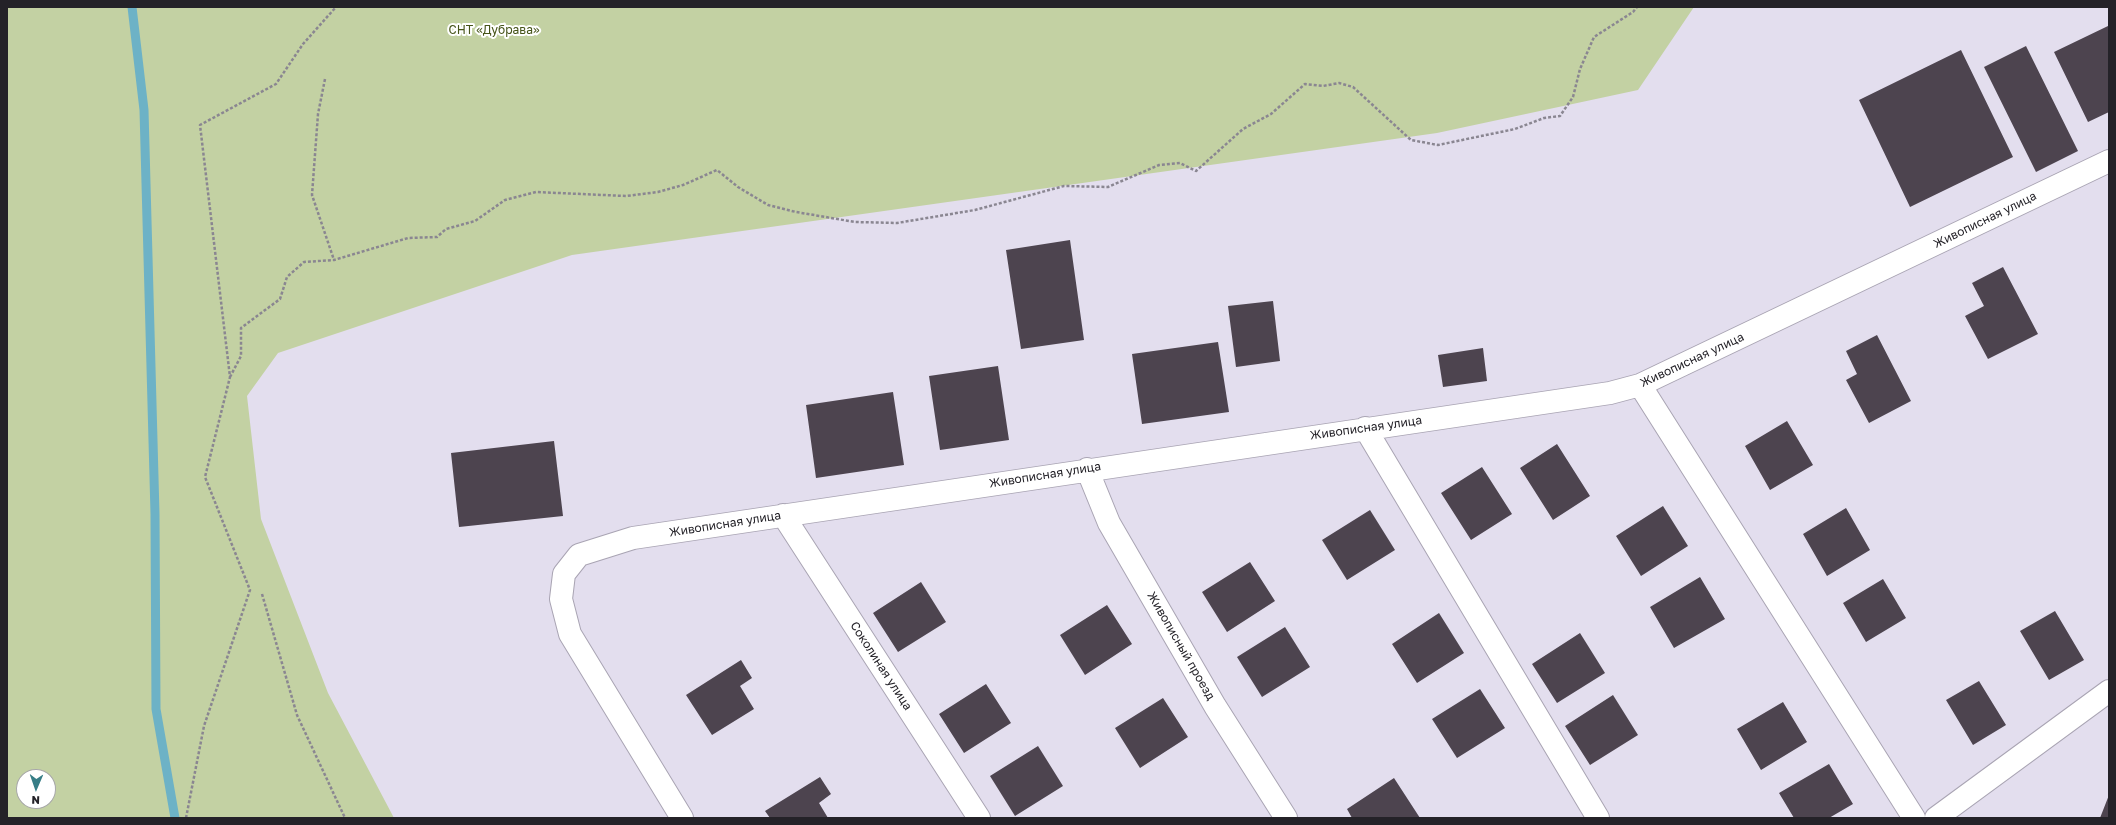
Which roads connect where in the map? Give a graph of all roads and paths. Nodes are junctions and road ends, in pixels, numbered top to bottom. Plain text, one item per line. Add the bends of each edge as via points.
1 (336, 7) edge
2 (1637, 7) edge
3 (325, 79) dead end
4 (2109, 161) edge
5 (334, 260) junction
6 (230, 377) junction
7 (1640, 385) junction
8 (1365, 428) junction
9 (1087, 469) junction
10 (783, 515) junction
11 (262, 594) dead end
12 (2109, 691) edge
13 (186, 818) edge
14 (345, 818) edge
15 (682, 818) edge
16 (979, 818) edge
17 (1286, 818) edge
18 (1598, 818) edge
19 (1914, 818) edge
20 (1936, 818) edge

1 - 6 path via 303,44 276,84 200,125
2 - 5 path via 1594,37 1580,69 1573,97 1560,116 1544,118 1515,130 1438,145 1411,140 1353,87 1339,83 1323,86 1304,84 1271,114 1243,129 1196,170 1180,163 1159,165 1108,187 1064,186 975,210 897,223 855,222 768,205 738,187 717,170 683,185 658,192 626,196 536,192 505,200 475,221 446,229 437,237 408,238
3 - 5 path via 318,114 312,195
4 - 7 street, Живописная улица
5 - 6 path via 304,262 287,277 280,299 241,328 241,356
6 - 13 path via 205,477 250,590 204,726
7 - 8 street, Живописная улица via 1610,393
7 - 19 street
8 - 9 street, Живописная улица
8 - 18 street
9 - 10 street, Живописная улица
9 - 17 street, Живописный проезд via 1109,523 1215,706
10 - 15 street, Живописная улица via 633,538 579,555 564,574 561,599 570,634
10 - 16 street, Соколиная улица
11 - 14 path via 297,715
12 - 20 street

